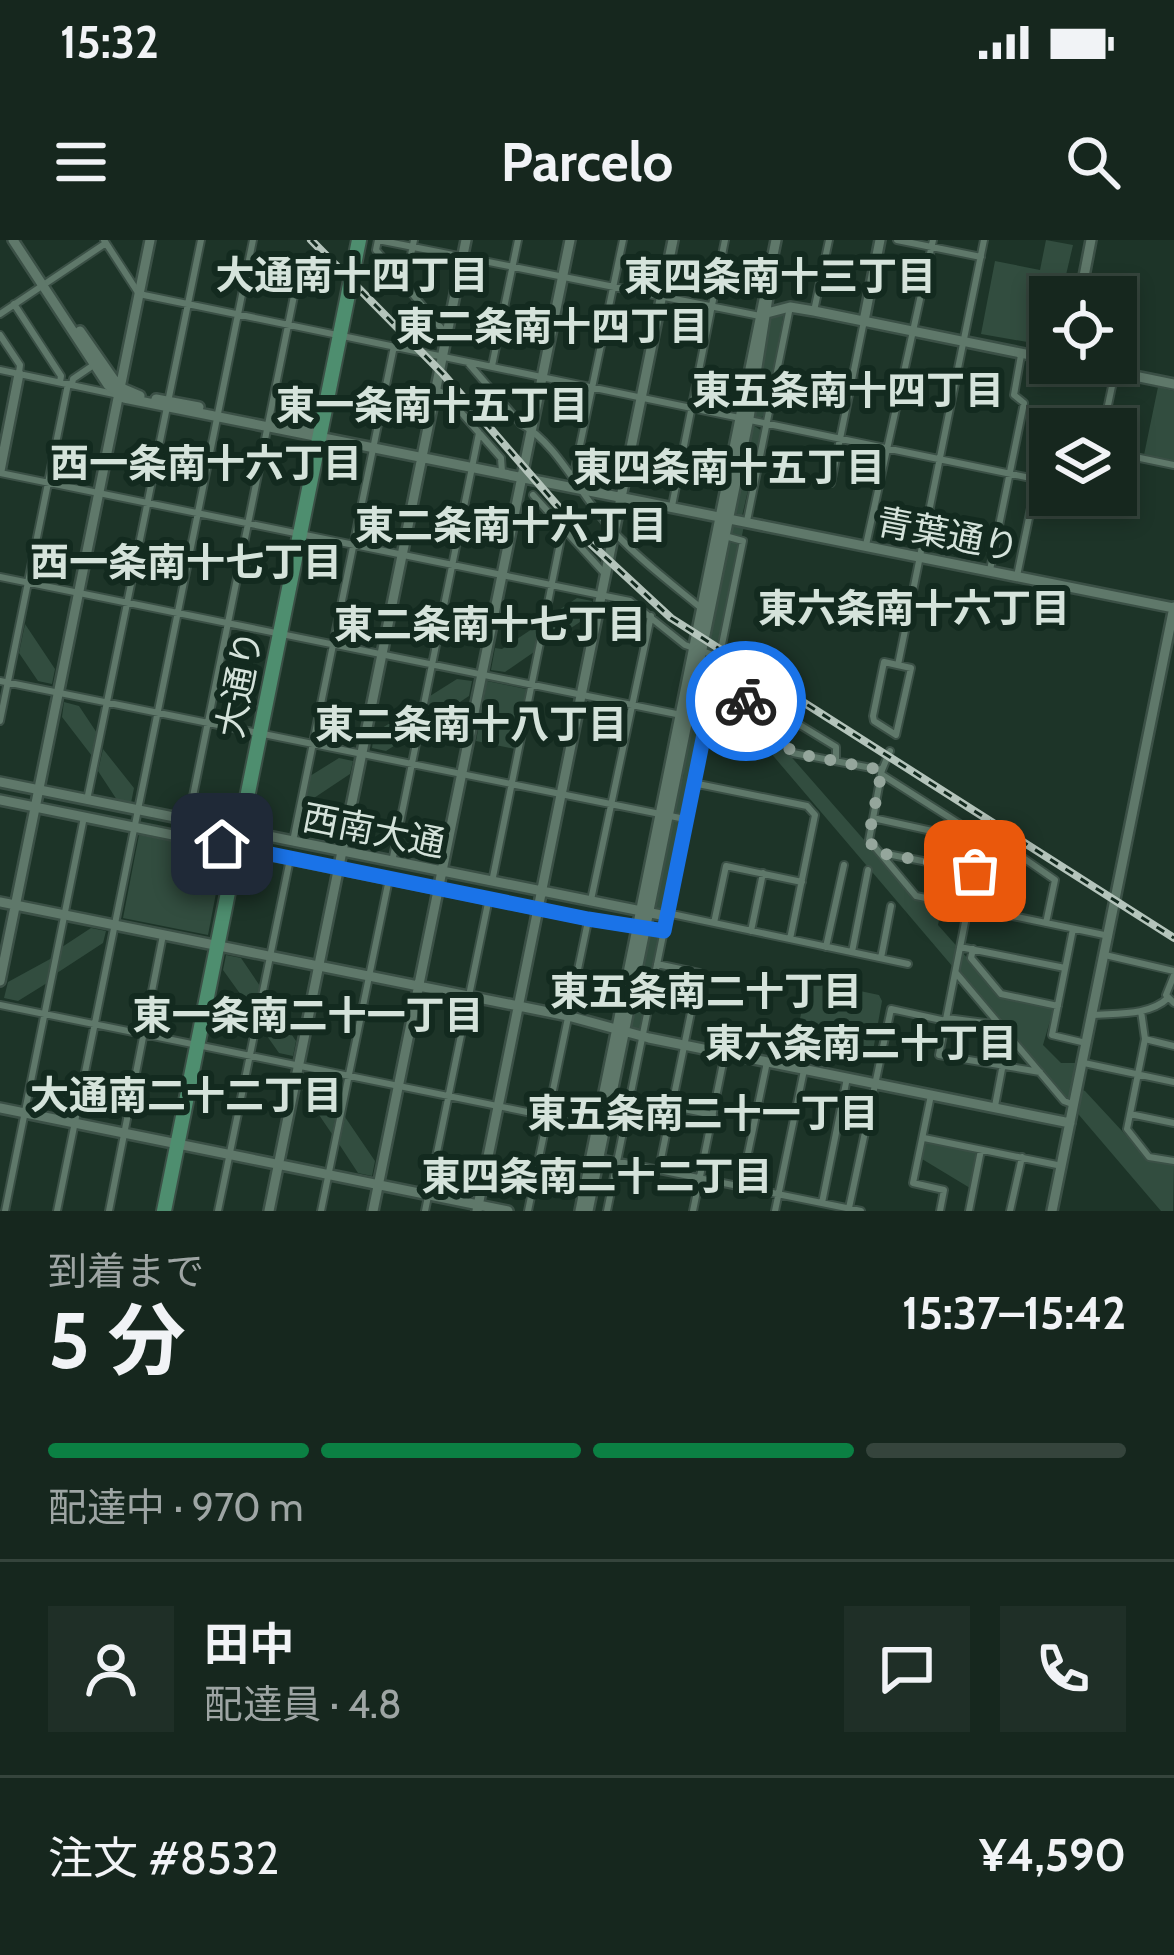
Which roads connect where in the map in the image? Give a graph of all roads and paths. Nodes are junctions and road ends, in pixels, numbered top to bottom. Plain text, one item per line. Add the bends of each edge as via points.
1 (17, 240) edge
2 (150, 240) edge
3 (201, 240) edge
4 (253, 240) edge
5 (359, 240) edge
6 (378, 240) edge
7 (466, 240) edge
8 (518, 240) edge
9 (570, 240) edge
10 (622, 240) edge
11 (674, 240) edge
12 (725, 240) edge
13 (776, 240) edge
14 (829, 240) edge
15 (880, 240) edge
16 (898, 240) edge
17 (984, 240) edge
18 (1091, 240) edge
19 (105, 242) edge
20 (413, 243) edge
21 (932, 243) edge
22 (463, 256) junction
23 (981, 256) junction
24 (248, 265) junction
25 (513, 266) junction
26 (563, 276) junction
27 (1084, 276) edge
28 (46, 284) junction
29 (405, 285) junction
30 (613, 286) junction
31 (139, 293) junction
32 (662, 296) junction
33 (14, 304) junction
34 (188, 305) junction
35 (712, 307) junction
36 (790, 307) junction
37 (814, 311) junction
38 (0, 314) edge
39 (764, 314) junction
40 (238, 315) junction
41 (864, 321) junction
42 (288, 325) junction
43 (913, 331) junction
44 (0, 335) edge
45 (447, 335) junction
46 (340, 336) junction
47 (965, 341) junction
48 (394, 346) junction
49 (1022, 353) junction
50 (1029, 354) edge
51 (443, 356) junction
52 (467, 361) junction
53 (94, 364) junction
54 (492, 366) junction
55 (0, 370) edge
56 (19, 374) junction
57 (543, 376) junction
58 (1137, 376) edge
59 (67, 384) junction
60 (1174, 384) edge
61 (592, 387) junction
62 (436, 390) junction
63 (118, 391) junction
64 (642, 397) junction
65 (168, 404) junction
66 (691, 406) junction
67 (218, 414) junction
68 (745, 417) junction
69 (268, 424) junction
70 (766, 425) junction
71 (532, 429) junction
72 (479, 433) junction
73 (321, 436) junction
74 (839, 440) junction
75 (372, 446) junction
76 (889, 449) junction
77 (422, 456) junction
78 (1137, 457) edge
79 (941, 460) junction
80 (1174, 465) edge
81 (472, 466) junction
82 (0, 472) edge
83 (502, 472) junction
84 (1010, 474) junction
85 (522, 476) junction
86 (1029, 478) edge
87 (574, 482) junction
88 (831, 483) dead end
89 (48, 484) junction
90 (98, 494) junction
91 (533, 495) dead end
92 (621, 496) junction
93 (148, 503) junction
94 (672, 506) junction
95 (198, 514) junction
96 (1029, 516) edge
97 (725, 517) junction
98 (747, 521) junction
99 (247, 523) junction
100 (563, 528) junction
101 (614, 533) junction
102 (300, 535) junction
103 (725, 536) junction
104 (352, 545) junction
105 (866, 545) junction
106 (403, 556) junction
107 (921, 557) junction
108 (452, 566) junction
109 (990, 570) junction
110 (606, 575) junction
111 (502, 576) junction
112 (1017, 576) junction
113 (0, 578) edge
114 (28, 583) junction
115 (551, 585) junction
116 (78, 593) junction
117 (602, 595) junction
118 (128, 604) junction
119 (701, 608) junction
120 (1174, 608) edge
121 (178, 613) junction
122 (651, 616) junction
123 (227, 623) junction
124 (280, 634) junction
125 (333, 644) junction
126 (698, 649) junction
127 (382, 655) junction
128 (719, 657) junction
129 (898, 664) junction
130 (433, 665) junction
131 (717, 670) junction
132 (482, 675) junction
133 (4, 682) edge
134 (532, 685) junction
135 (58, 693) junction
136 (581, 695) junction
137 (108, 703) junction
138 (630, 705) junction
139 (158, 712) junction
140 (685, 716) junction
141 (706, 720) junction
142 (0, 721) edge
143 (207, 723) junction
144 (775, 732) junction
145 (260, 734) junction
146 (313, 744) junction
147 (890, 751) dead end
148 (362, 754) junction
149 (836, 760) junction
150 (412, 764) junction
151 (881, 772) junction
152 (461, 774) junction
153 (0, 782) edge
154 (693, 783) junction
155 (511, 784) junction
156 (38, 790) junction
157 (561, 794) junction
158 (0, 800) edge
159 (88, 800) junction
160 (610, 804) junction
161 (35, 807) junction
162 (138, 810) junction
163 (664, 815) junction
164 (84, 817) junction
165 (873, 818) junction
166 (686, 819) junction
167 (188, 821) junction
168 (134, 827) junction
169 (239, 839) junction
170 (293, 842) junction
171 (342, 852) junction
172 (1018, 855) junction
173 (883, 857) junction
174 (290, 859) junction
175 (392, 862) junction
176 (930, 862) junction
177 (844, 865) dead end
178 (339, 869) junction
179 (868, 870) dead end
180 (975, 871) junction
181 (442, 872) junction
182 (764, 873) junction
183 (389, 879) junction
184 (1014, 879) junction
185 (492, 881) junction
186 (802, 882) junction
187 (439, 888) junction
188 (542, 892) junction
189 (489, 898) junction
190 (0, 902) edge
191 (591, 902) junction
192 (16, 905) junction
193 (891, 906) dead end
194 (968, 907) junction
195 (538, 908) junction
196 (644, 913) junction
197 (65, 915) junction
198 (667, 915) junction
199 (1006, 915) junction
200 (588, 919) junction
201 (714, 923) junction
202 (1046, 923) junction
203 (114, 925) junction
204 (642, 928) junction
205 (1073, 929) junction
206 (664, 931) junction
207 (751, 931) junction
208 (164, 935) junction
209 (1108, 936) junction
210 (790, 939) junction
211 (217, 945) junction
212 (826, 946) junction
213 (960, 951) junction
214 (852, 952) junction
215 (972, 953) junction
216 (270, 956) junction
217 (1105, 956) junction
218 (881, 958) junction
219 (657, 964) junction
220 (908, 964) dead end
221 (319, 966) junction
222 (1065, 968) junction
223 (956, 973) junction
224 (1174, 973) edge
225 (369, 976) junction
226 (0, 981) edge
227 (419, 986) junction
228 (468, 996) junction
229 (1171, 1000) edge
230 (0, 1005) edge
231 (518, 1006) junction
232 (1058, 1006) junction
233 (1141, 1011) junction
234 (45, 1014) junction
235 (1092, 1015) junction
236 (568, 1016) junction
237 (946, 1019) junction
238 (94, 1024) junction
239 (1000, 1025) junction
240 (621, 1029) junction
241 (144, 1033) junction
242 (642, 1036) junction
243 (1145, 1039) junction
244 (1087, 1043) junction
245 (197, 1045) junction
246 (683, 1045) junction
247 (1174, 1046) edge
248 (725, 1054) junction
249 (250, 1056) junction
250 (767, 1062) junction
251 (1083, 1063) junction
252 (299, 1066) junction
253 (1002, 1069) junction
254 (804, 1070) junction
255 (1040, 1072) junction
256 (348, 1075) junction
257 (1138, 1075) junction
258 (847, 1078) junction
259 (1174, 1082) edge
260 (874, 1084) junction
261 (398, 1086) junction
262 (612, 1094) junction
263 (448, 1096) junction
264 (932, 1096) junction
265 (628, 1100) junction
266 (1074, 1105) junction
267 (498, 1106) junction
268 (0, 1108) edge
269 (672, 1108) junction
270 (994, 1108) junction
271 (25, 1114) junction
272 (1130, 1114) junction
273 (548, 1115) junction
274 (713, 1115) junction
275 (1070, 1123) junction
276 (1174, 1123) edge
277 (74, 1124) junction
278 (602, 1127) junction
279 (125, 1134) junction
280 (922, 1138) junction
281 (177, 1144) junction
282 (981, 1149) junction
283 (229, 1155) junction
284 (595, 1157) junction
285 (1022, 1157) junction
286 (617, 1161) junction
287 (1174, 1161) edge
288 (279, 1164) junction
289 (1061, 1166) junction
290 (658, 1169) junction
291 (329, 1175) junction
292 (700, 1178) junction
293 (379, 1184) junction
294 (741, 1187) junction
295 (778, 1194) junction
296 (429, 1195) junction
297 (822, 1203) junction
298 (478, 1208) edge
299 (849, 1208) edge
300 (5, 1211) edge
301 (57, 1211) edge
302 (109, 1211) edge
303 (164, 1211) edge
304 (218, 1211) edge
305 (269, 1211) edge
306 (321, 1211) edge
307 (374, 1211) edge
308 (425, 1211) edge
309 (508, 1211) edge
310 (529, 1211) edge
311 (584, 1211) edge
312 (607, 1211) edge
313 (693, 1211) edge
314 (775, 1211) edge
315 (861, 1211) edge
316 (940, 1211) edge
317 (969, 1211) edge
318 (1010, 1211) edge
319 (1052, 1211) edge

1 - 28 street
2 - 31 street
3 - 34 street
4 - 24 street
5 - 46 highway, 大通り
6 - 20 street
6 - 29 street via 376,250
7 - 22 street
8 - 25 street
9 - 26 street
10 - 30 street
11 - 32 street
12 - 35 street
13 - 39 street
14 - 37 street
15 - 41 street
16 - 21 street
17 - 23 street
18 - 27 street
19 - 28 street
19 - 31 street
20 - 22 street
20 - 29 street
21 - 23 street
21 - 43 street
22 - 25 street
22 - 45 street
23 - 47 street
24 - 40 street
24 - 42 street via 298,276
25 - 26 street
25 - 54 street
26 - 30 street
26 - 57 street
28 - 33 street
28 - 53 street
28 - 63 street
29 - 45 street
30 - 32 street
30 - 61 street
31 - 34 street
31 - 63 street
32 - 35 street
32 - 64 street
33 - 38 street
33 - 59 street
34 - 40 street
34 - 65 street
35 - 39 street
35 - 66 street
36 - 37 street
36 - 39 street
36 - 70 street
37 - 41 street
39 - 68 street
40 - 42 street
40 - 67 street
41 - 43 street
41 - 74 street
42 - 46 street
42 - 69 street
43 - 47 street
43 - 76 street
44 - 56 street
45 - 51 street
46 - 48 street
46 - 73 highway, 大通り
47 - 49 street
47 - 79 street
48 - 51 street
48 - 75 street
49 - 50 street
49 - 84 street via 1014,395 1024,403
51 - 52 street
51 - 62 street
52 - 54 street
52 - 71 street
53 - 59 street
53 - 63 street
54 - 57 street
55 - 56 street
56 - 59 street
56 - 82 street
57 - 61 street
57 - 71 street
58 - 60 street
59 - 63 street
59 - 89 street
61 - 64 street
61 - 87 street
62 - 72 street
62 - 77 street
63 - 65 street
63 - 90 street
64 - 66 street
64 - 92 street
65 - 67 street, 青葉通り
65 - 93 street
66 - 68 street
66 - 94 street
67 - 69 street, 青葉通り
67 - 95 street
68 - 70 street
68 - 97 street
69 - 73 street, 青葉通り
69 - 99 street
70 - 74 street
70 - 98 street
71 - 85 street
71 - 87 street
72 - 81 street
72 - 83 street via 501,458
73 - 75 street, 青葉通り
73 - 102 highway, 大通り
74 - 76 street
74 - 88 street
75 - 77 street, 青葉通り
75 - 104 street
76 - 79 street
76 - 105 street
77 - 81 street, 青葉通り
77 - 106 street
78 - 80 street
79 - 84 street
79 - 107 street
81 - 83 street, 青葉通り
81 - 108 street
82 - 89 street
83 - 85 street, 青葉通り
84 - 86 street
84 - 109 street
85 - 87 street, 青葉通り
85 - 111 street
87 - 92 street, 青葉通り
87 - 101 street
89 - 90 street
89 - 114 street
90 - 93 street
90 - 116 street
91 - 100 street
92 - 94 street, 青葉通り
92 - 101 street
93 - 95 street
93 - 118 street
94 - 97 street, 青葉通り
95 - 99 street
95 - 121 street
96 - 112 street
97 - 98 street, 青葉通り
97 - 103 street
97 - 119 street
98 - 105 street, 青葉通り
99 - 102 street
99 - 123 street
100 - 110 street
100 - 115 street
101 - 110 street
101 - 119 street
102 - 104 street
102 - 124 highway, 大通り
103 - 126 street
103 - 128 street via 743,541
104 - 106 street
104 - 125 street
105 - 107 street, 青葉通り
106 - 108 street
106 - 127 street
107 - 109 street, 青葉通り
107 - 129 street
108 - 111 street
108 - 130 street
109 - 112 street, 青葉通り
110 - 117 street
111 - 115 street
111 - 132 street
112 - 120 street, 青葉通り
113 - 114 street
114 - 116 street
114 - 133 street
115 - 117 street
115 - 134 street
116 - 118 street
116 - 135 street
117 - 122 street
117 - 136 street
118 - 121 street
118 - 137 street
119 - 126 street
120 - 209 street
121 - 123 street
121 - 139 street
122 - 126 street
122 - 138 street
123 - 124 street
123 - 143 street
124 - 125 street
124 - 145 highway, 大通り
125 - 127 street
125 - 146 street
126 - 128 street
126 - 140 street
127 - 130 street
127 - 148 street
128 - 131 street
129 - 129 street via 910,668 896,734 873,716 884,662
130 - 132 street
130 - 150 street
131 - 141 street
131 - 144 street
132 - 134 street
132 - 152 street
133 - 135 street
133 - 142 street
134 - 136 street
134 - 155 street
135 - 137 street
135 - 156 street
136 - 138 street
136 - 157 street
137 - 139 street
137 - 159 street
138 - 140 street
138 - 160 street
139 - 143 street
139 - 162 street
140 - 141 street
140 - 163 street
141 - 154 street
143 - 145 street
143 - 167 street
144 - 149 street via 793,753
144 - 149 street via 787,717 836,748
145 - 146 street
145 - 169 highway, 大通り
146 - 148 street
146 - 170 street
147 - 151 street
148 - 150 street
148 - 171 street
149 - 151 street
150 - 152 street
150 - 175 street
151 - 165 street
151 - 172 street
152 - 155 street
152 - 181 street
153 - 156 street, 西南大通
154 - 166 street
154 - 186 street via 807,806 815,815
155 - 157 street
155 - 185 street
156 - 159 street, 西南大通
156 - 161 street
157 - 160 street
157 - 188 street
158 - 161 street, 西南大通
159 - 162 street, 西南大通
160 - 163 street
160 - 191 street
161 - 164 street, 西南大通
161 - 192 street
162 - 167 street, 西南大通
162 - 168 street
163 - 166 street
163 - 196 street
164 - 168 street, 西南大通
164 - 197 street
165 - 173 street via 868,840
165 - 176 street via 932,831
166 - 198 street
167 - 169 street, 西南大通
168 - 169 street, 西南大通
168 - 203 street
169 - 170 street, 西南大通
169 - 174 street, 西南大通
169 - 211 highway, 大通り
170 - 171 street, 西南大通
171 - 175 street, 西南大通
171 - 178 street
172 - 184 street
172 - 202 street via 1055,880
173 - 176 street
173 - 194 street via 916,896
174 - 178 street, 西南大通
174 - 216 street
175 - 181 street, 西南大通
176 - 180 street
177 - 212 street
178 - 183 street, 西南大通
178 - 221 street
179 - 214 street
180 - 184 street
180 - 194 street
181 - 185 street, 西南大通
181 - 187 street
182 - 186 street
182 - 201 street via 726,866
182 - 207 street
183 - 187 street, 西南大通
183 - 225 street
184 - 199 street
185 - 188 street, 西南大通
186 - 210 street
187 - 189 street, 西南大通
187 - 227 street
188 - 191 street, 西南大通
188 - 195 street
189 - 195 street, 西南大通
189 - 228 street
190 - 192 street
191 - 196 street, 西南大通
192 - 197 street
192 - 226 street
193 - 218 street
194 - 199 street
194 - 213 street
195 - 200 street, 西南大通
195 - 231 street
196 - 198 street, 西南大通
196 - 204 street
197 - 203 street
197 - 234 street
198 - 201 street
198 - 206 street
199 - 202 street
200 - 204 street, 西南大通
200 - 236 street
201 - 207 street
202 - 205 street
203 - 208 street
203 - 238 street
204 - 206 street, 西南大通
204 - 240 street
205 - 209 street
205 - 222 street
206 - 219 street
207 - 210 street
208 - 211 street
208 - 241 street
209 - 217 street
210 - 212 street
211 - 216 street
211 - 245 highway, 大通り
212 - 214 street
213 - 215 street
213 - 223 street
214 - 218 street
215 - 222 street
215 - 232 street via 1001,994
216 - 221 street
216 - 249 street
217 - 224 street
217 - 235 street
218 - 220 street
219 - 242 street
219 - 246 street via 699,973
221 - 225 street
221 - 252 street
222 - 232 street
223 - 237 street
223 - 239 street
224 - 229 street
225 - 227 street
225 - 256 street
227 - 228 street
227 - 261 street
228 - 231 street
228 - 263 street
229 - 233 street
230 - 234 street
231 - 236 street
231 - 267 street
232 - 244 street via 1052,1035
233 - 235 street
233 - 243 street
234 - 238 street
234 - 271 street
235 - 244 street
236 - 240 street
236 - 273 street
237 - 239 street
237 - 253 street via 939,1055
237 - 260 street via 891,1010
238 - 241 street
238 - 277 street
239 - 255 street
240 - 242 street
240 - 262 street
240 - 278 street
241 - 245 street
241 - 279 street
242 - 246 street
242 - 265 street
243 - 247 street
243 - 257 street
244 - 251 street
245 - 249 street
245 - 281 highway, 大通り
246 - 248 street
246 - 269 street
248 - 250 street
248 - 274 street
249 - 252 street
249 - 283 street
250 - 254 street
250 - 294 street
251 - 257 street
251 - 266 street
252 - 256 street
252 - 288 street
253 - 255 street
253 - 270 street
254 - 258 street
254 - 295 street
255 - 266 street
256 - 261 street
256 - 291 street
257 - 259 street
257 - 272 street
258 - 260 street
258 - 297 street
260 - 264 street
260 - 299 street
261 - 263 street
261 - 293 street
262 - 265 street
262 - 278 street
263 - 267 street
263 - 296 street
264 - 270 street
264 - 280 street
265 - 269 street
265 - 286 street
266 - 275 street
267 - 273 street
267 - 298 street
268 - 271 street
269 - 274 street
269 - 290 street
270 - 275 street
271 - 277 street
271 - 300 street
272 - 276 street
272 - 287 street via 1127,1129 1149,1157
273 - 278 street
273 - 310 street
274 - 292 street
275 - 289 street
277 - 279 street
277 - 301 street
278 - 284 street
279 - 281 street
279 - 302 street
280 - 282 street
280 - 316 street via 913,1183 944,1190
281 - 283 street
281 - 303 highway, 大通り
282 - 285 street
282 - 317 street
283 - 288 street
283 - 304 street
284 - 286 street
284 - 311 street
285 - 289 street
285 - 318 street
286 - 290 street
286 - 312 street
288 - 291 street
288 - 305 street
289 - 319 street
290 - 292 street
291 - 293 street
291 - 306 street
292 - 294 street
292 - 313 street
293 - 296 street
293 - 307 street
294 - 295 street
295 - 297 street
295 - 314 street
296 - 298 street
296 - 308 street
297 - 299 street
298 - 309 street
299 - 315 street

